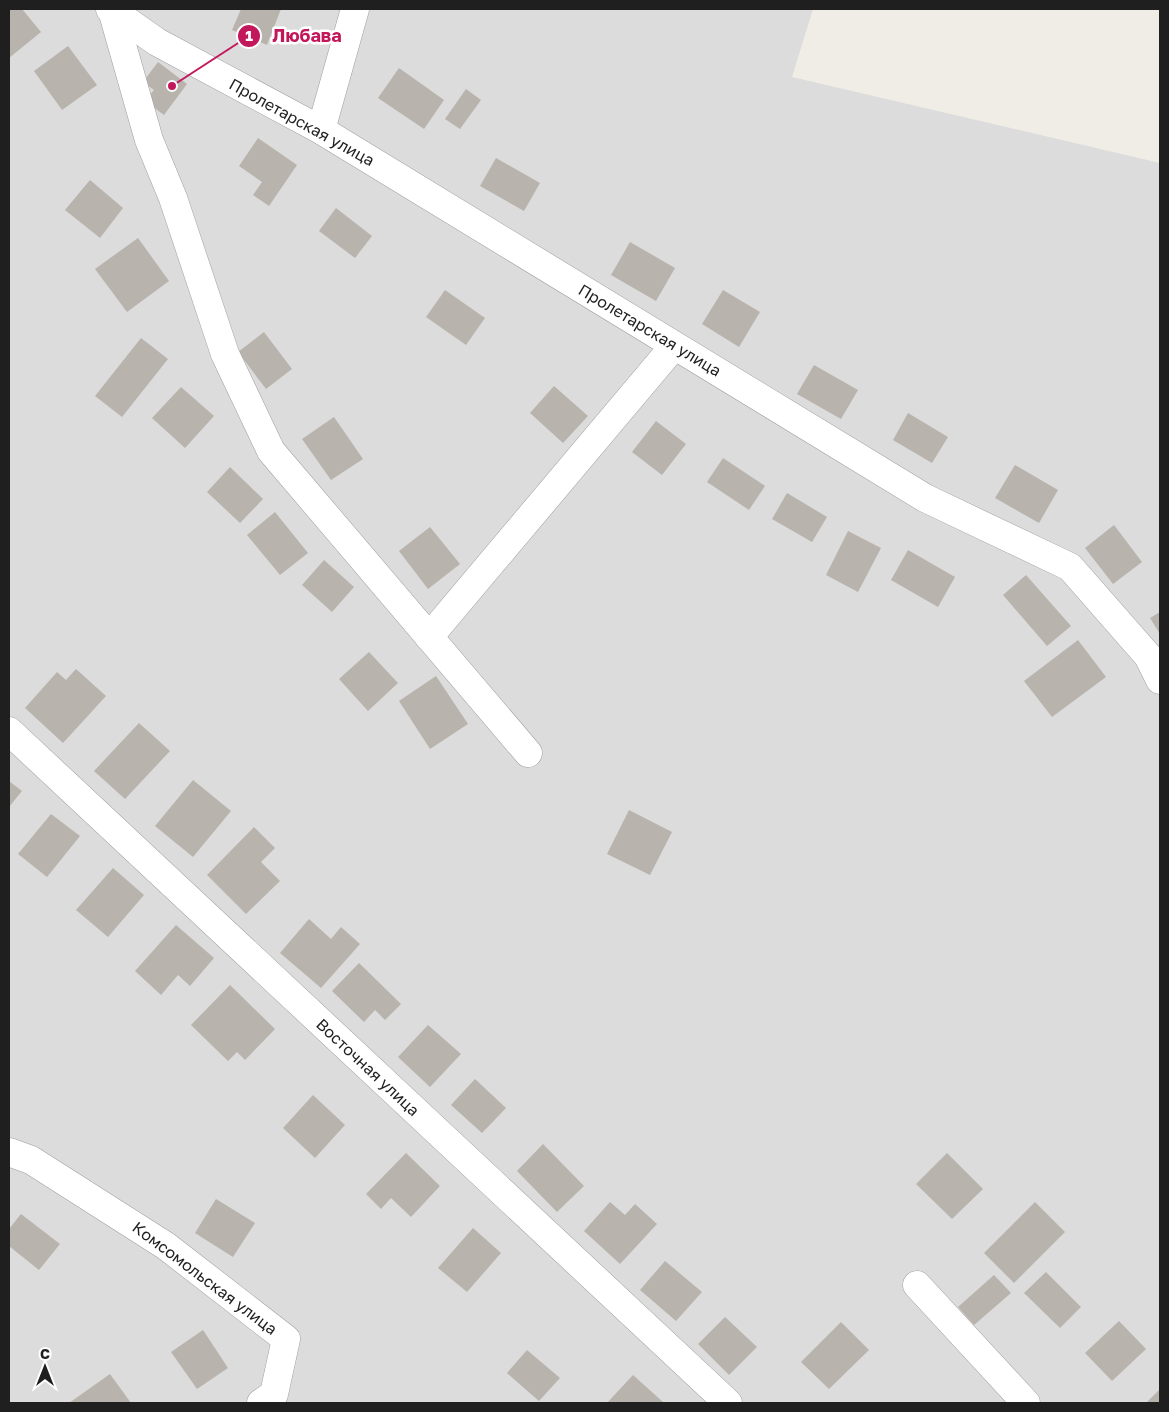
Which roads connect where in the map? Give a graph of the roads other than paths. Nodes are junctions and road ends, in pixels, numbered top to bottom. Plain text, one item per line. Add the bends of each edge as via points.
1 (111, 9) edge
2 (355, 9) edge
3 (321, 130) junction
4 (674, 346) junction
5 (429, 637) junction
6 (1160, 680) edge
7 (9, 731) edge
8 (528, 753) dead end
9 (9, 1152) edge
10 (917, 1285) dead end
11 (261, 1403) edge
12 (728, 1403) edge
13 (1026, 1403) edge

1 - 3 street, Пролетарская улица via 157,42
1 - 5 street via 148,140 173,198 225,354 271,451
2 - 3 street
3 - 4 street, Пролетарская улица
4 - 5 street
4 - 6 street, Пролетарская улица via 925,498 1070,567 1148,656
5 - 8 street
7 - 12 street, Восточная улица
9 - 11 street, Комсомольская улица via 30,1160 166,1246 286,1339 274,1394
10 - 13 street

